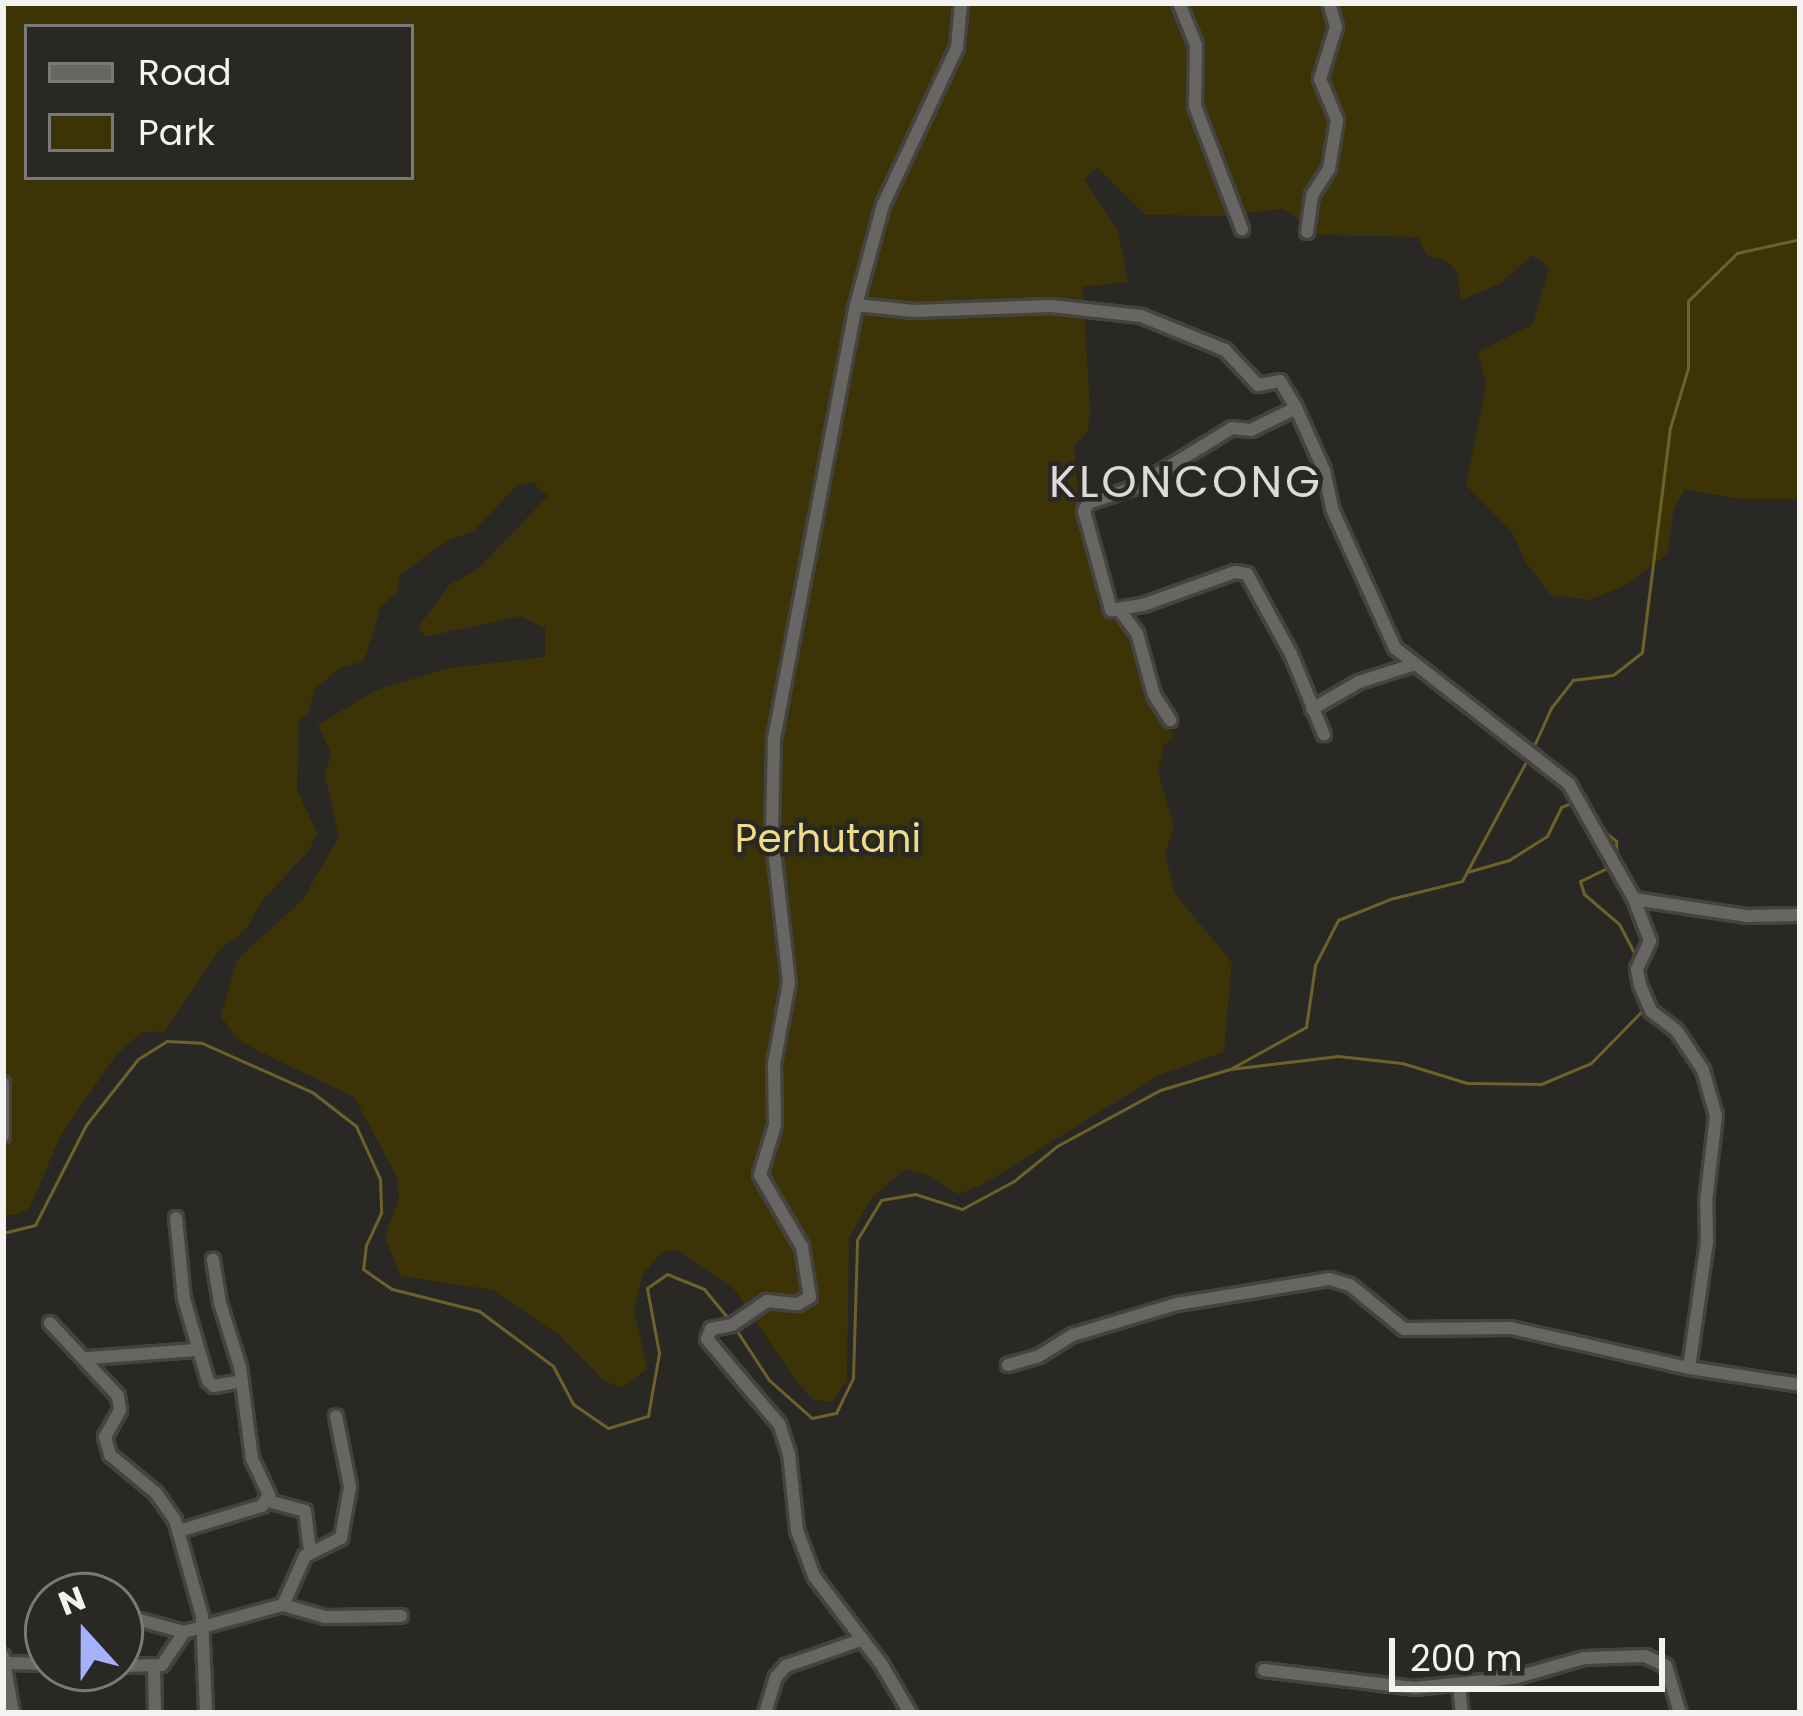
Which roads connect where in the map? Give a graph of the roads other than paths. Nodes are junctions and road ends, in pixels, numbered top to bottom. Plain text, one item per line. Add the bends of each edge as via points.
1 (961, 3) edge
2 (1179, 3) edge
3 (1329, 3) edge
4 (1242, 229) dead end
5 (1307, 232) dead end
6 (856, 305) junction
7 (1296, 408) junction
8 (1121, 612) junction
9 (1414, 664) junction
10 (1312, 709) junction
11 (1170, 720) dead end
12 (1324, 735) dead end
13 (1634, 899) junction
14 (1800, 915) edge
15 (3, 1083) edge
16 (3, 1136) edge
17 (176, 1218) dead end
18 (213, 1260) dead end
19 (50, 1323) dead end
20 (196, 1350) junction
21 (88, 1358) junction
22 (1008, 1365) dead end
23 (1689, 1368) junction
24 (242, 1382) junction
25 (1800, 1385) edge
26 (336, 1416) dead end
27 (268, 1501) junction
28 (178, 1531) junction
29 (310, 1550) junction
30 (284, 1605) junction
31 (400, 1616) dead end
32 (144, 1621) edge
33 (204, 1626) junction
34 (184, 1631) junction
35 (861, 1640) junction
36 (4, 1659) edge
37 (144, 1667) edge
38 (154, 1668) junction
39 (1264, 1670) dead end
40 (1459, 1686) junction
41 (7, 1698) edge
42 (13, 1713) edge
43 (155, 1713) edge
44 (206, 1713) edge
45 (765, 1713) edge
46 (910, 1713) edge
47 (1462, 1713) edge
48 (1680, 1713) edge

1 - 6 street via 957,48 883,206
2 - 4 street via 1196,45 1195,106
3 - 5 street via 1335,33 1320,80 1336,112 1336,133
6 - 7 street via 1051,306 1141,316 1226,350 1258,385 1280,380
6 - 35 street via 773,753 775,869 789,982 774,1064 777,1112 760,1175 802,1247 811,1292 803,1304 772,1299 733,1325 711,1329 707,1339 779,1424 803,1551
7 - 8 street via 1251,430 1232,428 1143,484 1088,503 1108,607
7 - 9 street via 1390,639
8 - 10 street via 1242,571 1284,640
8 - 11 street
9 - 10 street
9 - 13 street via 1532,751 1585,807
10 - 12 street
13 - 14 street via 1746,916
13 - 23 street via 1650,941 1637,969 1640,985 1651,1011 1676,1030 1703,1070 1716,1116
15 - 16 street
17 - 20 street
18 - 24 street
19 - 21 street
20 - 21 street
20 - 24 street via 210,1384
21 - 28 street via 120,1403 106,1447 167,1505
22 - 23 street via 1072,1335 1177,1304 1328,1280 1350,1285 1404,1329 1511,1328
23 - 25 street
24 - 27 street via 252,1459
26 - 29 street via 350,1473 346,1526 341,1538
27 - 28 street
27 - 29 street via 305,1511
28 - 33 street
29 - 30 street
30 - 31 street via 325,1617
30 - 33 street
32 - 34 street
33 - 34 street
33 - 44 street
34 - 38 street via 168,1662
35 - 45 street via 786,1666
35 - 46 street
36 - 41 street
37 - 38 street
38 - 43 street
39 - 40 street via 1370,1685
40 - 47 street
40 - 48 street via 1583,1658 1645,1656 1664,1663
41 - 42 street

